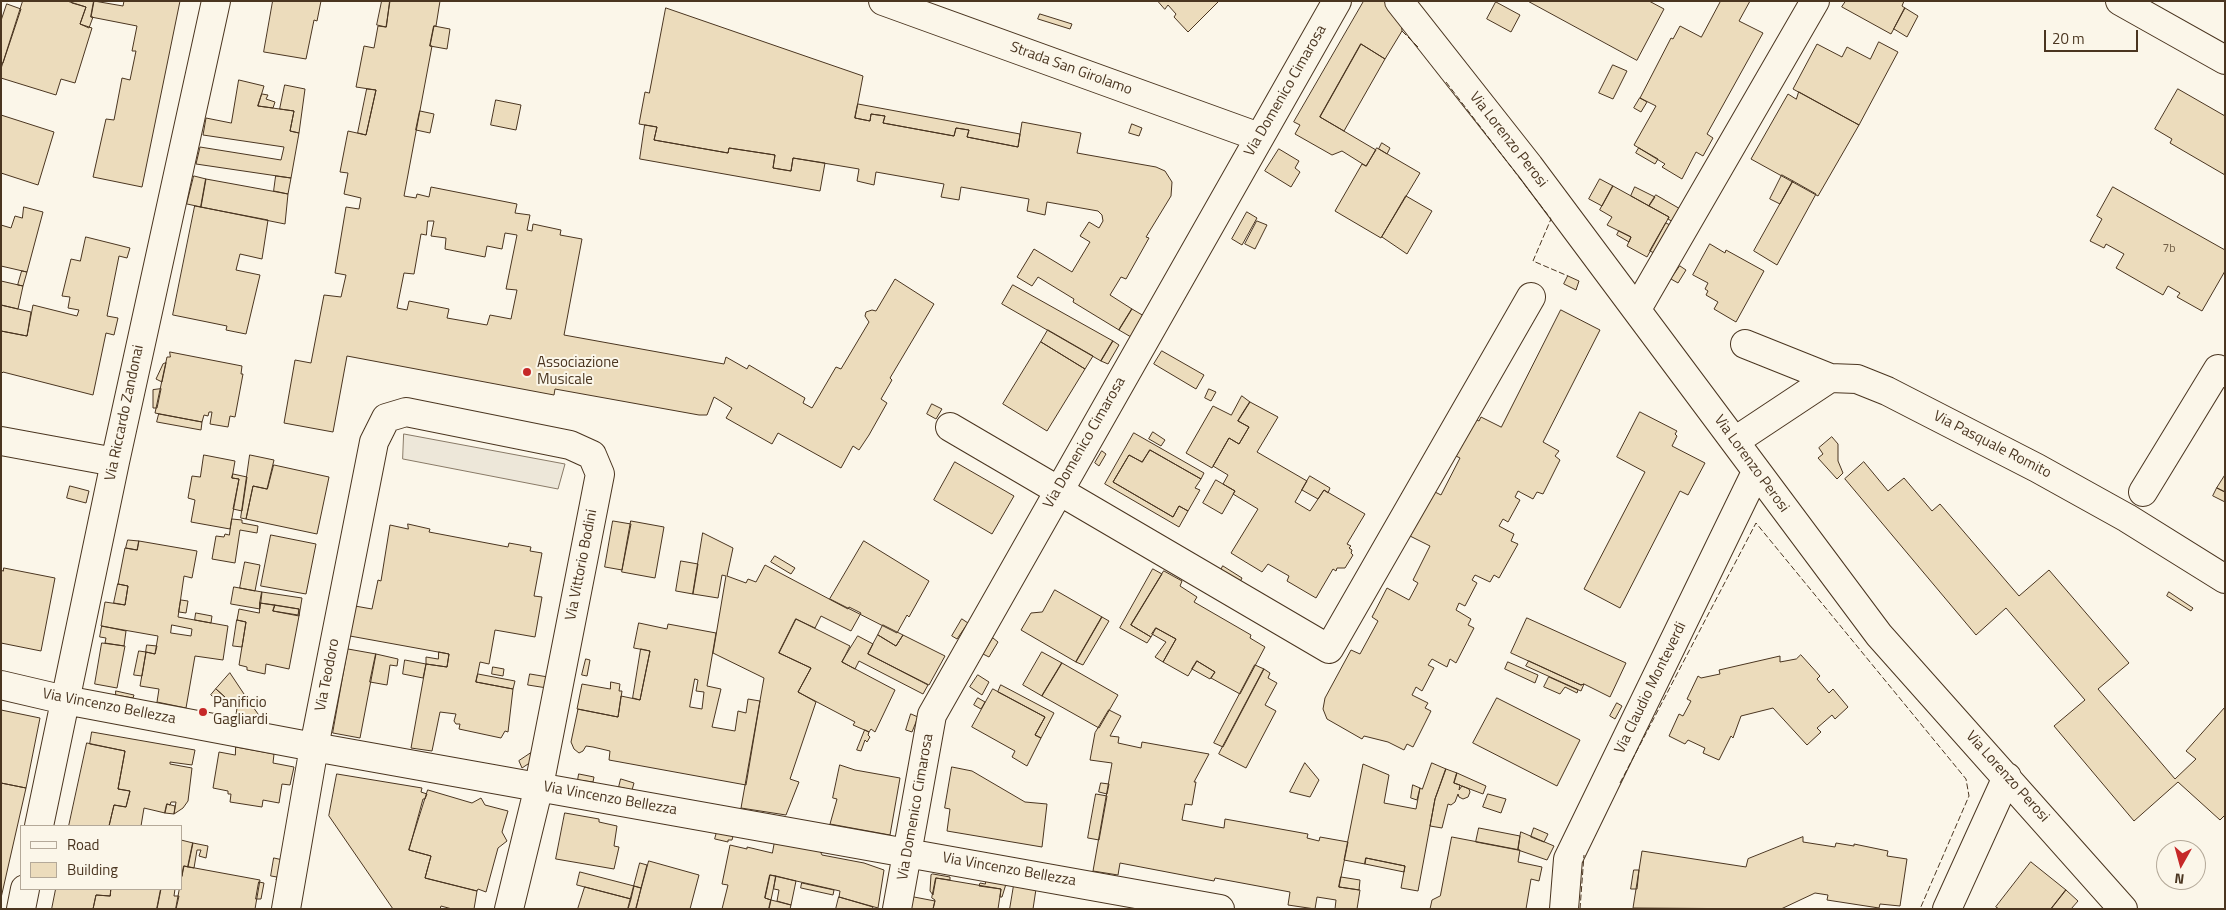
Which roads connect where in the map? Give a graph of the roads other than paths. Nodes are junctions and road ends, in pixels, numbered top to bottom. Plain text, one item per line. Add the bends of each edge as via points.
1 (216, 1) edge
2 (883, 1) edge
3 (1337, 1) edge
4 (1400, 1) edge
5 (1814, 1) edge
6 (2120, 1) edge
7 (2225, 60) edge
8 (1259, 138) junction
9 (1532, 297) dead end
10 (1637, 309) junction
11 (1745, 344) dead end
12 (2225, 373) edge
13 (1830, 378) junction
14 (950, 428) dead end
15 (1, 441) edge
16 (1735, 441) junction
17 (374, 442) joint
18 (115, 462) junction
19 (1756, 472) junction
20 (1057, 492) junction
21 (2143, 492) dead end
22 (2225, 578) edge
23 (1, 685) edge
24 (65, 700) junction
25 (314, 747) junction
26 (2007, 777) junction
27 (538, 786) junction
28 (38, 825) edge
29 (908, 852) junction
30 (25, 890) edge
31 (1133, 901) edge
32 (21, 909) edge
33 (286, 909) edge
34 (509, 909) edge
35 (897, 909) edge
36 (1220, 909) edge
37 (1564, 909) edge
38 (1947, 909) edge
39 (2123, 909) edge

1 - 18 street, Via Riccardo Zandonai
2 - 8 street, Strada San Girolamo
3 - 8 street, Via Domenico Cimarosa
4 - 10 street, Via Lorenzo Perosi
5 - 10 street
6 - 7 street
8 - 20 street, Via Domenico Cimarosa
9 - 20 street via 1329,649
10 - 16 street, Via Lorenzo Perosi
11 - 13 street, Via Pasquale Romito
12 - 21 street via 2218,369
13 - 16 street
13 - 22 street, Via Pasquale Romito via 1857,379 1888,391 2037,468
14 - 20 street
15 - 18 street
16 - 19 street, Via Lorenzo Perosi
17 - 25 street, Via Teodoro
17 - 27 street, Via Vittorio Bodini via 386,418 406,412 570,445 592,455 600,474
18 - 24 street, Via Riccardo Zandonai
19 - 26 street, Via Lorenzo Perosi via 1879,635
19 - 37 street, Via Claudio Monteverdi via 1568,859
20 - 29 street, Via Domenico Cimarosa via 932,715
23 - 24 street, Via Vincenzo Bellezza
24 - 25 street, Via Vincenzo Bellezza
24 - 28 street, Via Riccardo Zandonai
25 - 27 street, Via Vincenzo Bellezza
25 - 33 street, Via Teodoro
26 - 38 street
26 - 39 street, Via Lorenzo Perosi
27 - 29 street, Via Vincenzo Bellezza
27 - 34 street, Via Vittorio Bodini
29 - 31 street, Via Vincenzo Bellezza
29 - 35 street, Via Domenico Cimarosa
30 - 32 street
31 - 36 street, Via Vincenzo Bellezza

